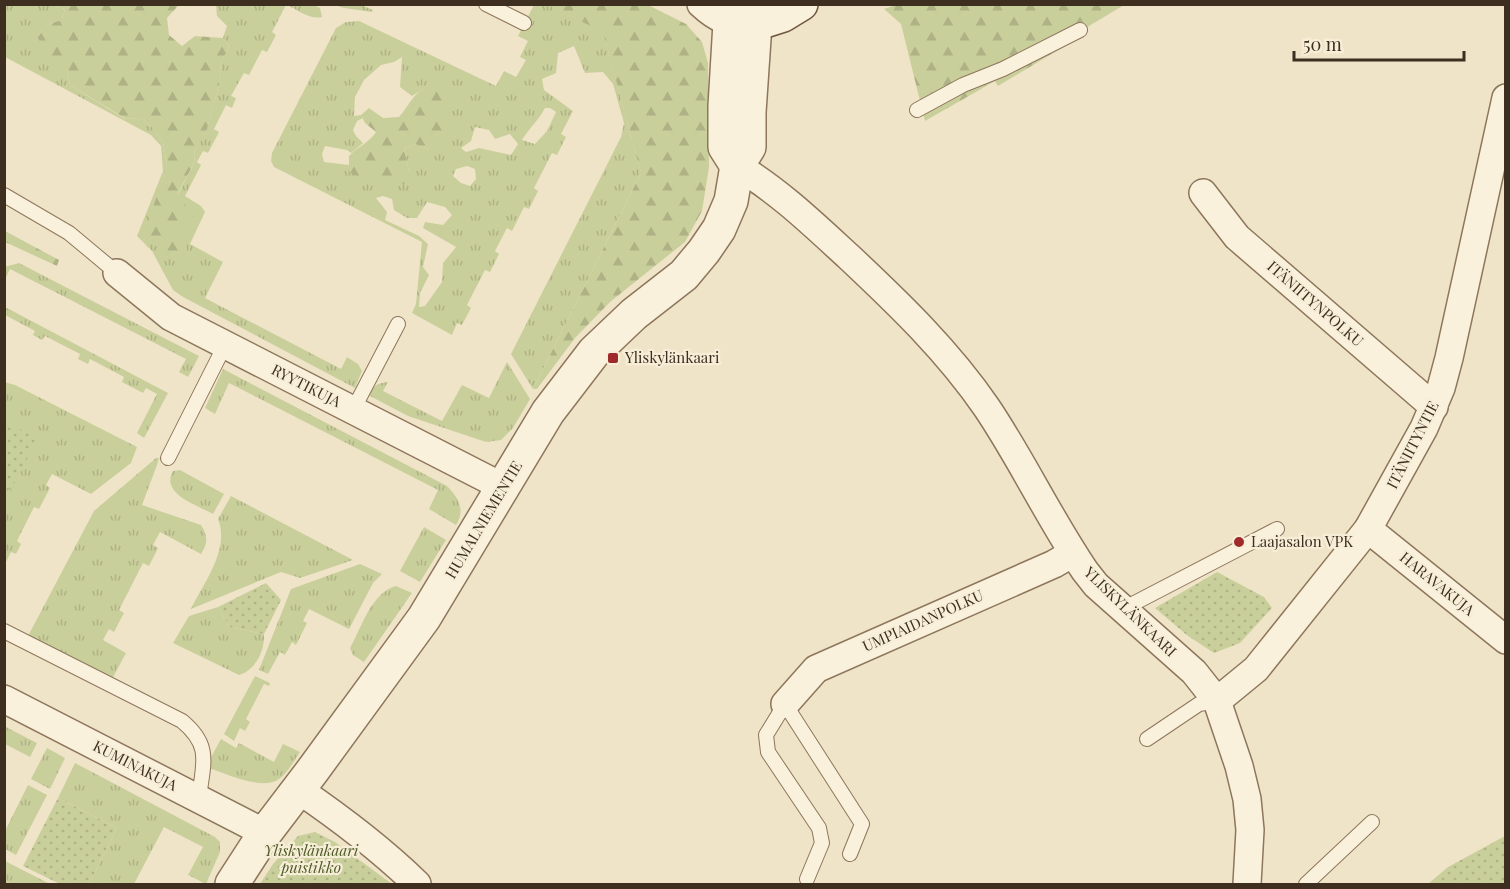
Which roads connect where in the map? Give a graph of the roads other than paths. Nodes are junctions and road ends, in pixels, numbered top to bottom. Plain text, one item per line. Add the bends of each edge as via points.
1 (486, 4) edge
2 (701, 4) edge
3 (801, 4) edge
4 (744, 14) edge
5 (524, 23) dead end
6 (1080, 30) dead end
7 (1505, 98) edge
8 (917, 110) dead end
9 (737, 166) junction
10 (1203, 193) dead end
11 (4, 195) edge
12 (117, 273) joint
13 (398, 324) dead end
14 (225, 345) junction
15 (1434, 408) junction
16 (353, 410) junction
17 (168, 458) dead end
18 (503, 487) junction
19 (1278, 529) dead end
20 (1368, 529) junction
21 (1072, 553) junction
22 (1123, 609) junction
23 (4, 631) edge
24 (1506, 640) edge
25 (4, 699) edge
26 (1217, 701) junction
27 (785, 704) junction
28 (1147, 739) dead end
29 (299, 789) junction
30 (199, 798) junction
31 (1372, 822) dead end
32 (265, 832) junction
33 (850, 854) dead end
34 (807, 879) dead end
35 (232, 885) edge
36 (417, 885) edge
37 (1247, 885) edge
38 (1306, 885) edge

1 - 5 lane
2 - 4 street via 715,15
3 - 4 street via 783,15
4 - 9 street, HUMALNIEMENTIE via 749,147
6 - 8 lane
7 - 15 street, ITÄNIITYNTIE via 1449,358
9 - 18 street, HUMALNIEMENTIE via 730,201 719,229 704,251 684,275 594,352 570,380
9 - 21 street, YLISKYLÄNKAARI via 803,215 948,355 988,410
10 - 15 street, ITÄNIITYNPOLKU via 1237,237
11 - 12 lane via 69,233
12 - 14 street, RYYTIKUJA via 171,317
13 - 16 lane
14 - 16 street, RYYTIKUJA
14 - 17 lane
15 - 20 street, ITÄNIITYNTIE
16 - 18 street, RYYTIKUJA
18 - 29 street, HUMALNIEMENTIE via 424,618
19 - 22 lane
20 - 24 street, HARAVAKUJA
20 - 26 street, ITÄNIITYNTIE via 1256,669
21 - 22 street, YLISKYLÄNKAARI via 1096,585
21 - 27 street, UMPIAIDANPOLKU via 816,669
22 - 26 street, YLISKYLÄNKAARI via 1194,672
23 - 30 lane via 187,725 203,749
25 - 30 street, KUMINAKUJA
26 - 28 lane via 1199,704
26 - 37 street, YLISKYLÄNKAARI via 1246,799 1250,830
27 - 33 lane via 862,824
27 - 34 lane via 766,735 768,753 819,828 822,843
29 - 32 street, HUMALNIEMENTIE
29 - 36 street via 357,832
30 - 32 street, KUMINAKUJA
31 - 38 lane
32 - 35 street, HUMALNIEMENTIE

